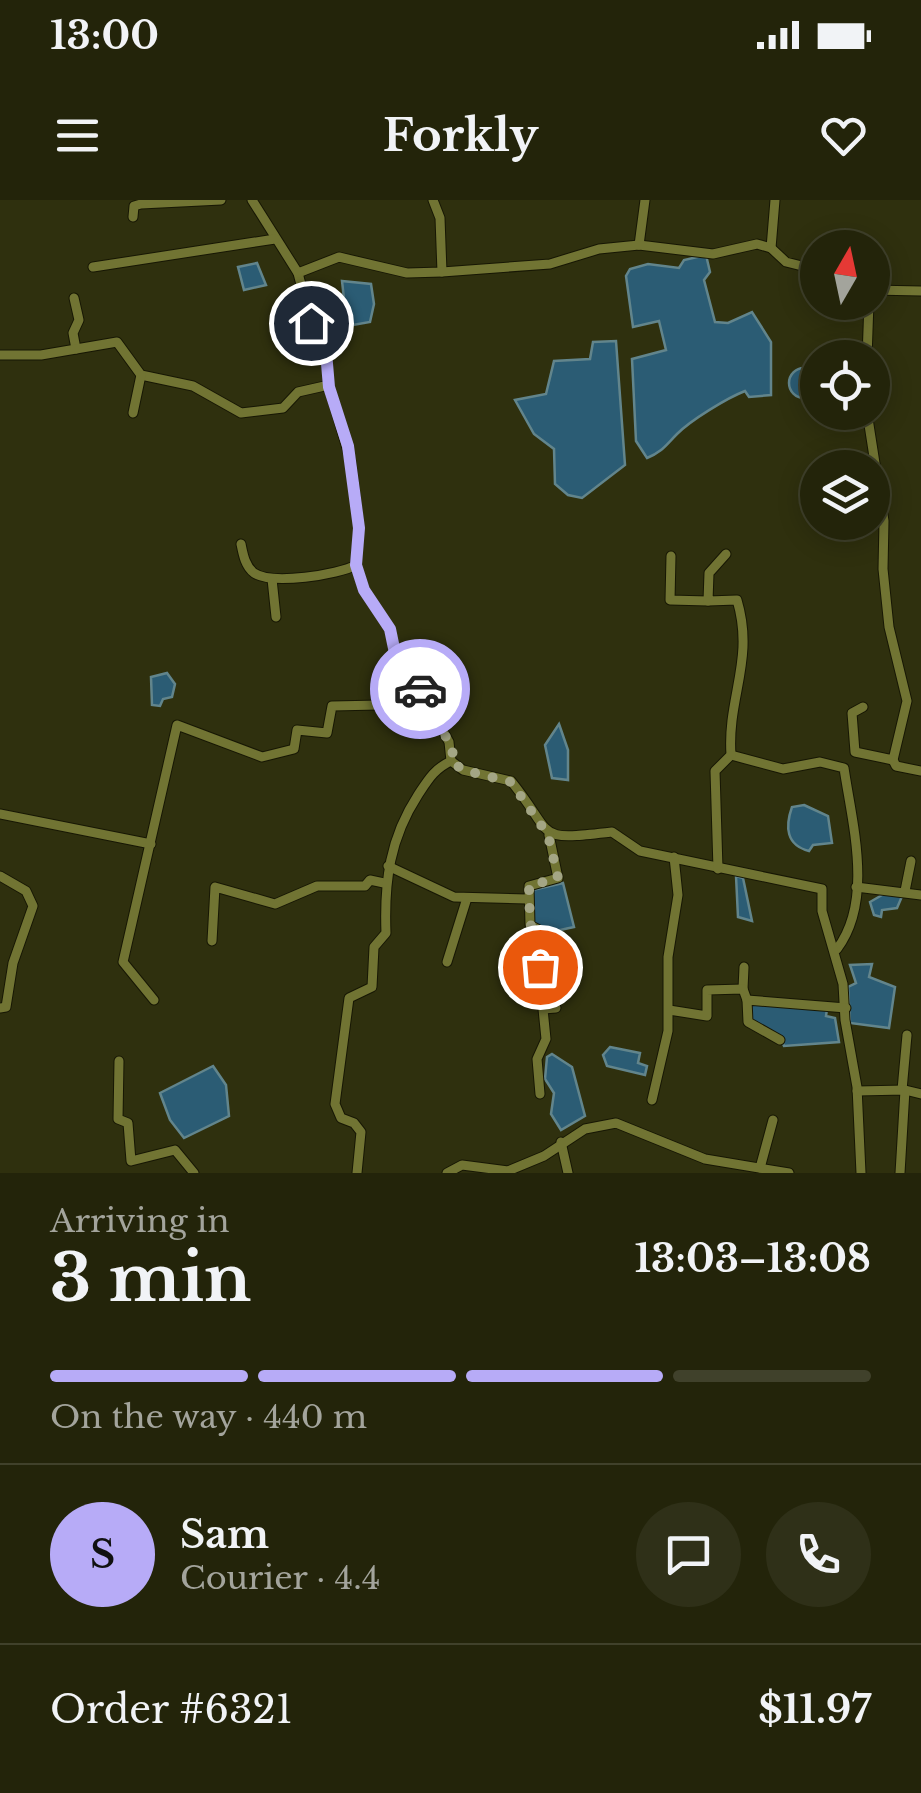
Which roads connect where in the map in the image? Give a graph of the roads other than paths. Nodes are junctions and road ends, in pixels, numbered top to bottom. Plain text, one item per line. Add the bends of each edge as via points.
1 (220, 200) edge
2 (252, 200) edge
3 (433, 200) edge
4 (645, 200) edge
5 (775, 200) edge
6 (132, 217) dead end
7 (275, 239) junction
8 (639, 245) junction
9 (771, 248) junction
10 (800, 266) edge
11 (93, 267) dead end
12 (442, 272) junction
13 (298, 273) junction
14 (890, 290) edge
15 (921, 291) edge
16 (74, 298) dead end
17 (76, 349) junction
18 (0, 355) edge
19 (141, 374) junction
20 (329, 384) junction
21 (133, 412) dead end
22 (870, 430) edge
23 (241, 544) dead end
24 (726, 554) dead end
25 (672, 556) dead end
26 (356, 565) junction
27 (272, 579) junction
28 (708, 602) junction
29 (276, 617) dead end
30 (426, 704) junction
31 (863, 707) dead end
32 (855, 752) junction
33 (731, 755) junction
34 (893, 760) junction
35 (451, 761) junction
36 (921, 771) edge
37 (846, 785) junction
38 (0, 814) edge
39 (548, 835) junction
40 (151, 844) junction
41 (674, 858) junction
42 (911, 861) dead end
43 (388, 866) junction
44 (718, 869) junction
45 (0, 876) edge
46 (384, 883) junction
47 (856, 887) junction
48 (905, 890) junction
49 (921, 895) edge
50 (468, 898) junction
51 (527, 899) junction
52 (212, 941) dead end
53 (837, 949) junction
54 (446, 962) dead end
55 (744, 967) dead end
56 (743, 989) junction
57 (154, 1000) dead end
58 (747, 1000) junction
59 (0, 1008) edge
60 (846, 1008) junction
61 (670, 1010) junction
62 (907, 1035) dead end
63 (780, 1040) dead end
64 (119, 1061) dead end
65 (903, 1090) junction
66 (857, 1091) junction
67 (540, 1094) dead end
68 (921, 1094) edge
69 (652, 1100) dead end
70 (773, 1120) dead end
71 (561, 1142) junction
72 (760, 1168) junction
73 (194, 1173) edge
74 (357, 1173) edge
75 (447, 1173) edge
76 (568, 1173) edge
77 (789, 1173) edge
78 (861, 1173) edge
79 (900, 1173) edge

1 - 6 street via 140,204
2 - 7 street
3 - 12 street
4 - 8 street
5 - 9 street
7 - 11 street
7 - 13 street
8 - 9 street via 713,254 758,244
8 - 12 street via 550,264
9 - 10 street
12 - 13 street via 408,273 349,257
13 - 20 street via 326,352
14 - 15 street
16 - 17 street
17 - 18 street
17 - 19 street via 117,342
19 - 20 street via 193,386 241,413 283,408 298,392
19 - 21 street
20 - 26 street via 351,462
22 - 34 street via 884,522 889,627 907,700
23 - 27 street via 254,573
24 - 28 street via 709,572
25 - 28 street via 670,600
26 - 27 street via 333,575
26 - 30 street via 373,610 390,629 396,658
27 - 29 street
28 - 33 street via 737,600 744,620
30 - 35 street via 453,750
30 - 40 street via 332,706 327,733 297,730 294,749 262,758 176,724
31 - 32 street via 852,713
32 - 34 street
32 - 37 street
33 - 37 street via 783,769 820,762 844,768
33 - 44 street via 715,772
34 - 36 street
35 - 39 street via 511,782
35 - 43 street via 430,774 402,816
37 - 47 street
38 - 40 street
39 - 41 street via 612,832 640,851
39 - 51 street via 558,878 529,886
40 - 57 street via 122,962
41 - 44 street
41 - 61 street
42 - 48 street
43 - 46 street
43 - 50 street
44 - 53 street via 822,889 822,911
45 - 59 street via 26,891 33,906 6,1007
46 - 52 street via 317,886 275,904 215,888
46 - 74 street via 386,933 374,947 372,986 349,998 334,1104 340,1118 361,1132
47 - 48 street
47 - 53 street
48 - 49 street
50 - 51 street
50 - 54 street
51 - 67 street via 530,925 541,932 540,967 556,1008 542,1009
53 - 60 street
55 - 56 street
56 - 58 street
56 - 61 street via 707,990 707,1016
58 - 60 street
58 - 63 street via 748,1022
60 - 66 street
61 - 69 street
62 - 65 street
64 - 73 street via 118,1119 128,1122 131,1161 175,1150
65 - 66 street
65 - 68 street
65 - 79 street
66 - 78 street
70 - 72 street
71 - 72 street via 616,1123 704,1159
71 - 75 street via 508,1171 479,1164
71 - 76 street
72 - 77 street

